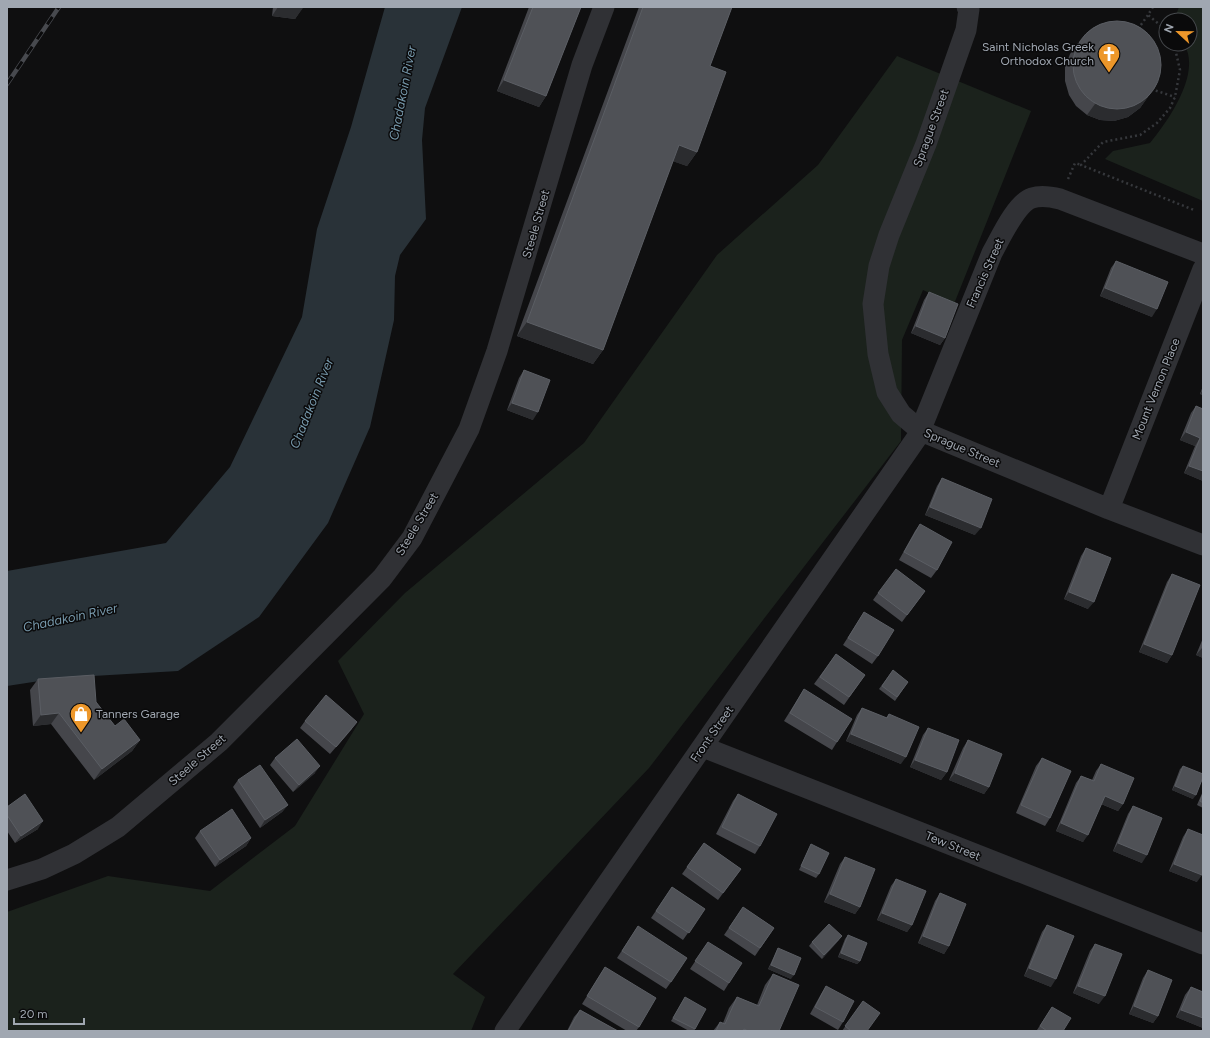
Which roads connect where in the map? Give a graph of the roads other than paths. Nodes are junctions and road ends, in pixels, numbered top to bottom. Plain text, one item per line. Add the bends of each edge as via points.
1 (604, 7) edge
2 (967, 7) edge
3 (1203, 254) edge
4 (1203, 269) edge
5 (920, 434) junction
6 (1109, 509) junction
7 (1203, 545) edge
8 (703, 747) junction
9 (7, 880) edge
10 (1203, 944) edge
11 (505, 1031) edge

1 - 9 street, Steele Street via 582,65 498,351 469,429 412,538 382,578 219,742 118,827 74,854 42,869
2 - 5 street, Sprague Street via 969,10 966,30 926,144 889,235 879,266 873,304 878,354 887,392
3 - 5 street, Francis Street via 1060,199 1031,198 1024,203 1005,229 992,253
4 - 6 street, Mount Vernon Place
5 - 6 street, Sprague Street
5 - 8 street, Front Street
6 - 7 street, Sprague Street
8 - 10 street, Tew Street
8 - 11 street, Front Street

